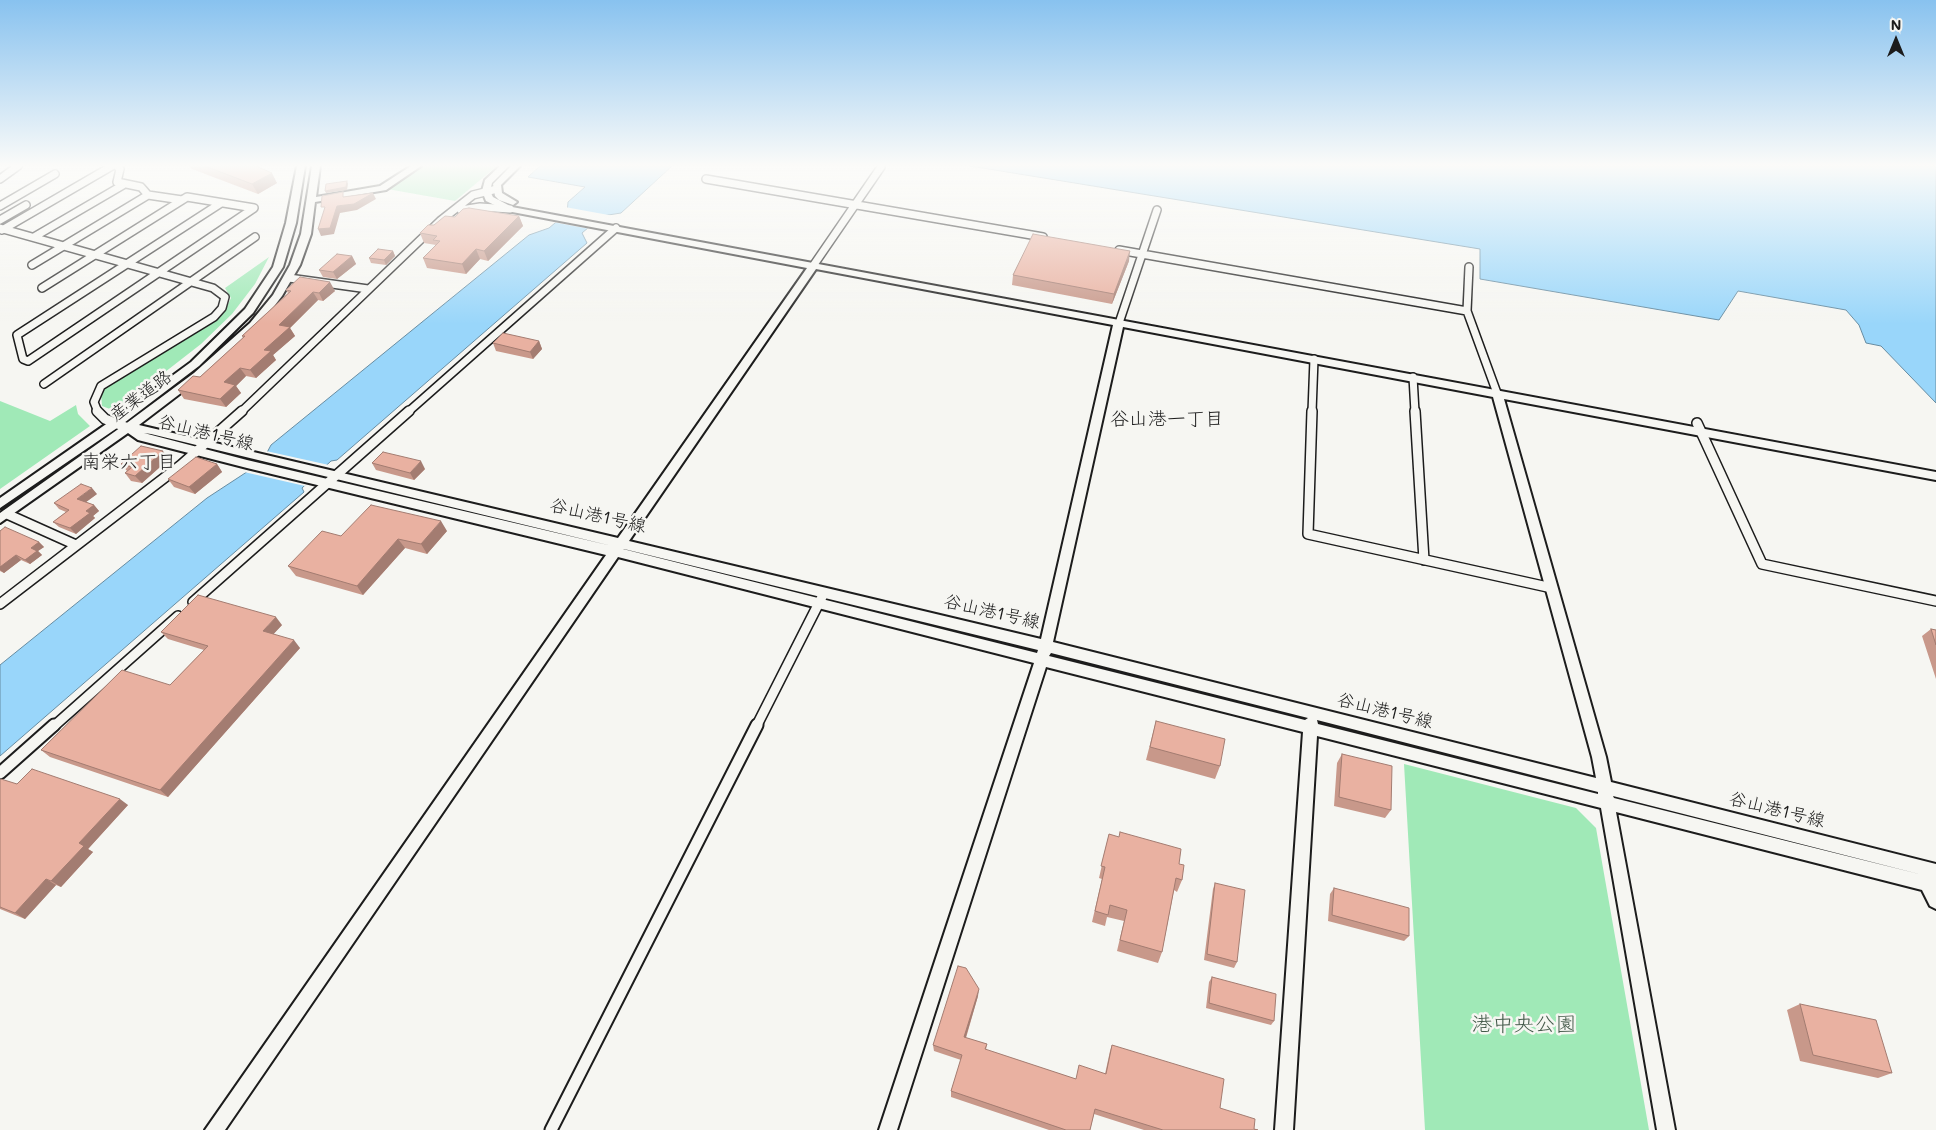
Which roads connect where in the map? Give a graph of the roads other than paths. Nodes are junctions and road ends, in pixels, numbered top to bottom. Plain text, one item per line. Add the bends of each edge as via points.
1 (19, 219) edge
2 (65, 219) edge
3 (109, 219) edge
4 (152, 219) edge
5 (196, 219) edge
6 (238, 219) edge
7 (291, 219) edge
8 (308, 219) edge
9 (443, 219) edge
10 (444, 219) edge
11 (579, 219) edge
12 (846, 219) edge
13 (936, 219) edge
14 (1154, 219) edge
15 (440, 221) junction
16 (610, 225) junction
17 (1, 229) edge
18 (34, 237) junction
19 (255, 237) dead end
20 (1055, 239) edge
21 (65, 245) junction
22 (1112, 249) edge
23 (96, 254) junction
24 (1141, 254) junction
25 (815, 263) junction
26 (128, 264) junction
27 (32, 265) dead end
28 (1469, 267) dead end
29 (159, 273) junction
30 (289, 278) junction
31 (192, 282) junction
32 (42, 288) dead end
33 (368, 289) junction
34 (1466, 311) junction
35 (1120, 320) junction
36 (1314, 359) junction
37 (1413, 377) junction
38 (44, 384) dead end
39 (1496, 389) junction
40 (116, 424) junction
41 (128, 428) junction
42 (1700, 428) junction
43 (201, 447) junction
44 (1936, 467) edge
45 (337, 475) junction
46 (318, 476) junction
47 (1936, 476) edge
48 (327, 484) junction
49 (0, 504) edge
50 (4, 517) edge
51 (76, 545) junction
52 (618, 547) junction
53 (1424, 560) junction
54 (1552, 588) junction
55 (822, 599) junction
56 (1936, 601) edge
57 (0, 604) edge
58 (1044, 653) junction
59 (1312, 713) junction
60 (1311, 729) junction
61 (0, 773) edge
62 (1606, 795) junction
63 (1933, 881) edge
64 (1936, 901) edge
65 (214, 1130) edge
66 (551, 1130) edge
67 (888, 1130) edge
68 (1284, 1130) edge
69 (1666, 1130) edge

1 - 17 street
2 - 18 street
3 - 21 street
4 - 23 street
5 - 26 street
6 - 29 street
7 - 40 street, 産業道路 via 278,267 235,326 201,358
8 - 30 street, 産業道路 via 306,234
9 - 15 street
10 - 15 street
11 - 16 street
12 - 25 street
13 - 20 street
14 - 24 street
15 - 33 street
16 - 25 street
16 - 45 street
17 - 18 street
18 - 21 street
19 - 31 street
21 - 23 street
21 - 27 street
22 - 24 street
23 - 26 street
23 - 32 street
24 - 34 street
24 - 35 street
25 - 35 street
25 - 52 street
26 - 29 street
26 - 29 street via 17,335 24,359 28,360
28 - 34 street
29 - 31 street
30 - 33 street
30 - 41 street, 産業道路 via 266,311 238,341
31 - 38 street
31 - 40 street via 221,291 225,297 222,308 206,322 101,386 95,396 95,407 105,419
33 - 43 street
34 - 39 street
35 - 36 street
35 - 39 street
35 - 58 street
36 - 37 street
36 - 53 street via 1308,534
37 - 39 street
37 - 53 street
39 - 42 street
39 - 54 street
40 - 41 street
40 - 49 street, 産業道路
41 - 43 street, 谷山港1号線 via 142,437
41 - 50 street, 産業道路
42 - 44 street
42 - 47 street
42 - 56 street via 1762,564
43 - 46 street, 谷山港1号線 via 257,457
43 - 46 street, 谷山港1号線 via 247,464
43 - 51 street
45 - 46 street, 谷山港1号線
45 - 48 street
45 - 52 street, 谷山港1号線
46 - 48 street, 谷山港1号線
48 - 52 street, 谷山港1号線
48 - 61 street
50 - 51 street
51 - 57 street
52 - 55 street, 谷山港1号線
52 - 65 street
53 - 54 street
54 - 62 street via 1599,757
55 - 58 street, 谷山港1号線
55 - 66 street
58 - 59 street, 谷山港1号線
58 - 60 street, 谷山港1号線
58 - 67 street
59 - 60 street
59 - 62 street, 谷山港1号線
60 - 62 street, 谷山港1号線
60 - 68 street
62 - 63 street, 谷山港1号線
62 - 63 street, 谷山港1号線 via 1920,867
62 - 69 street
63 - 64 street

